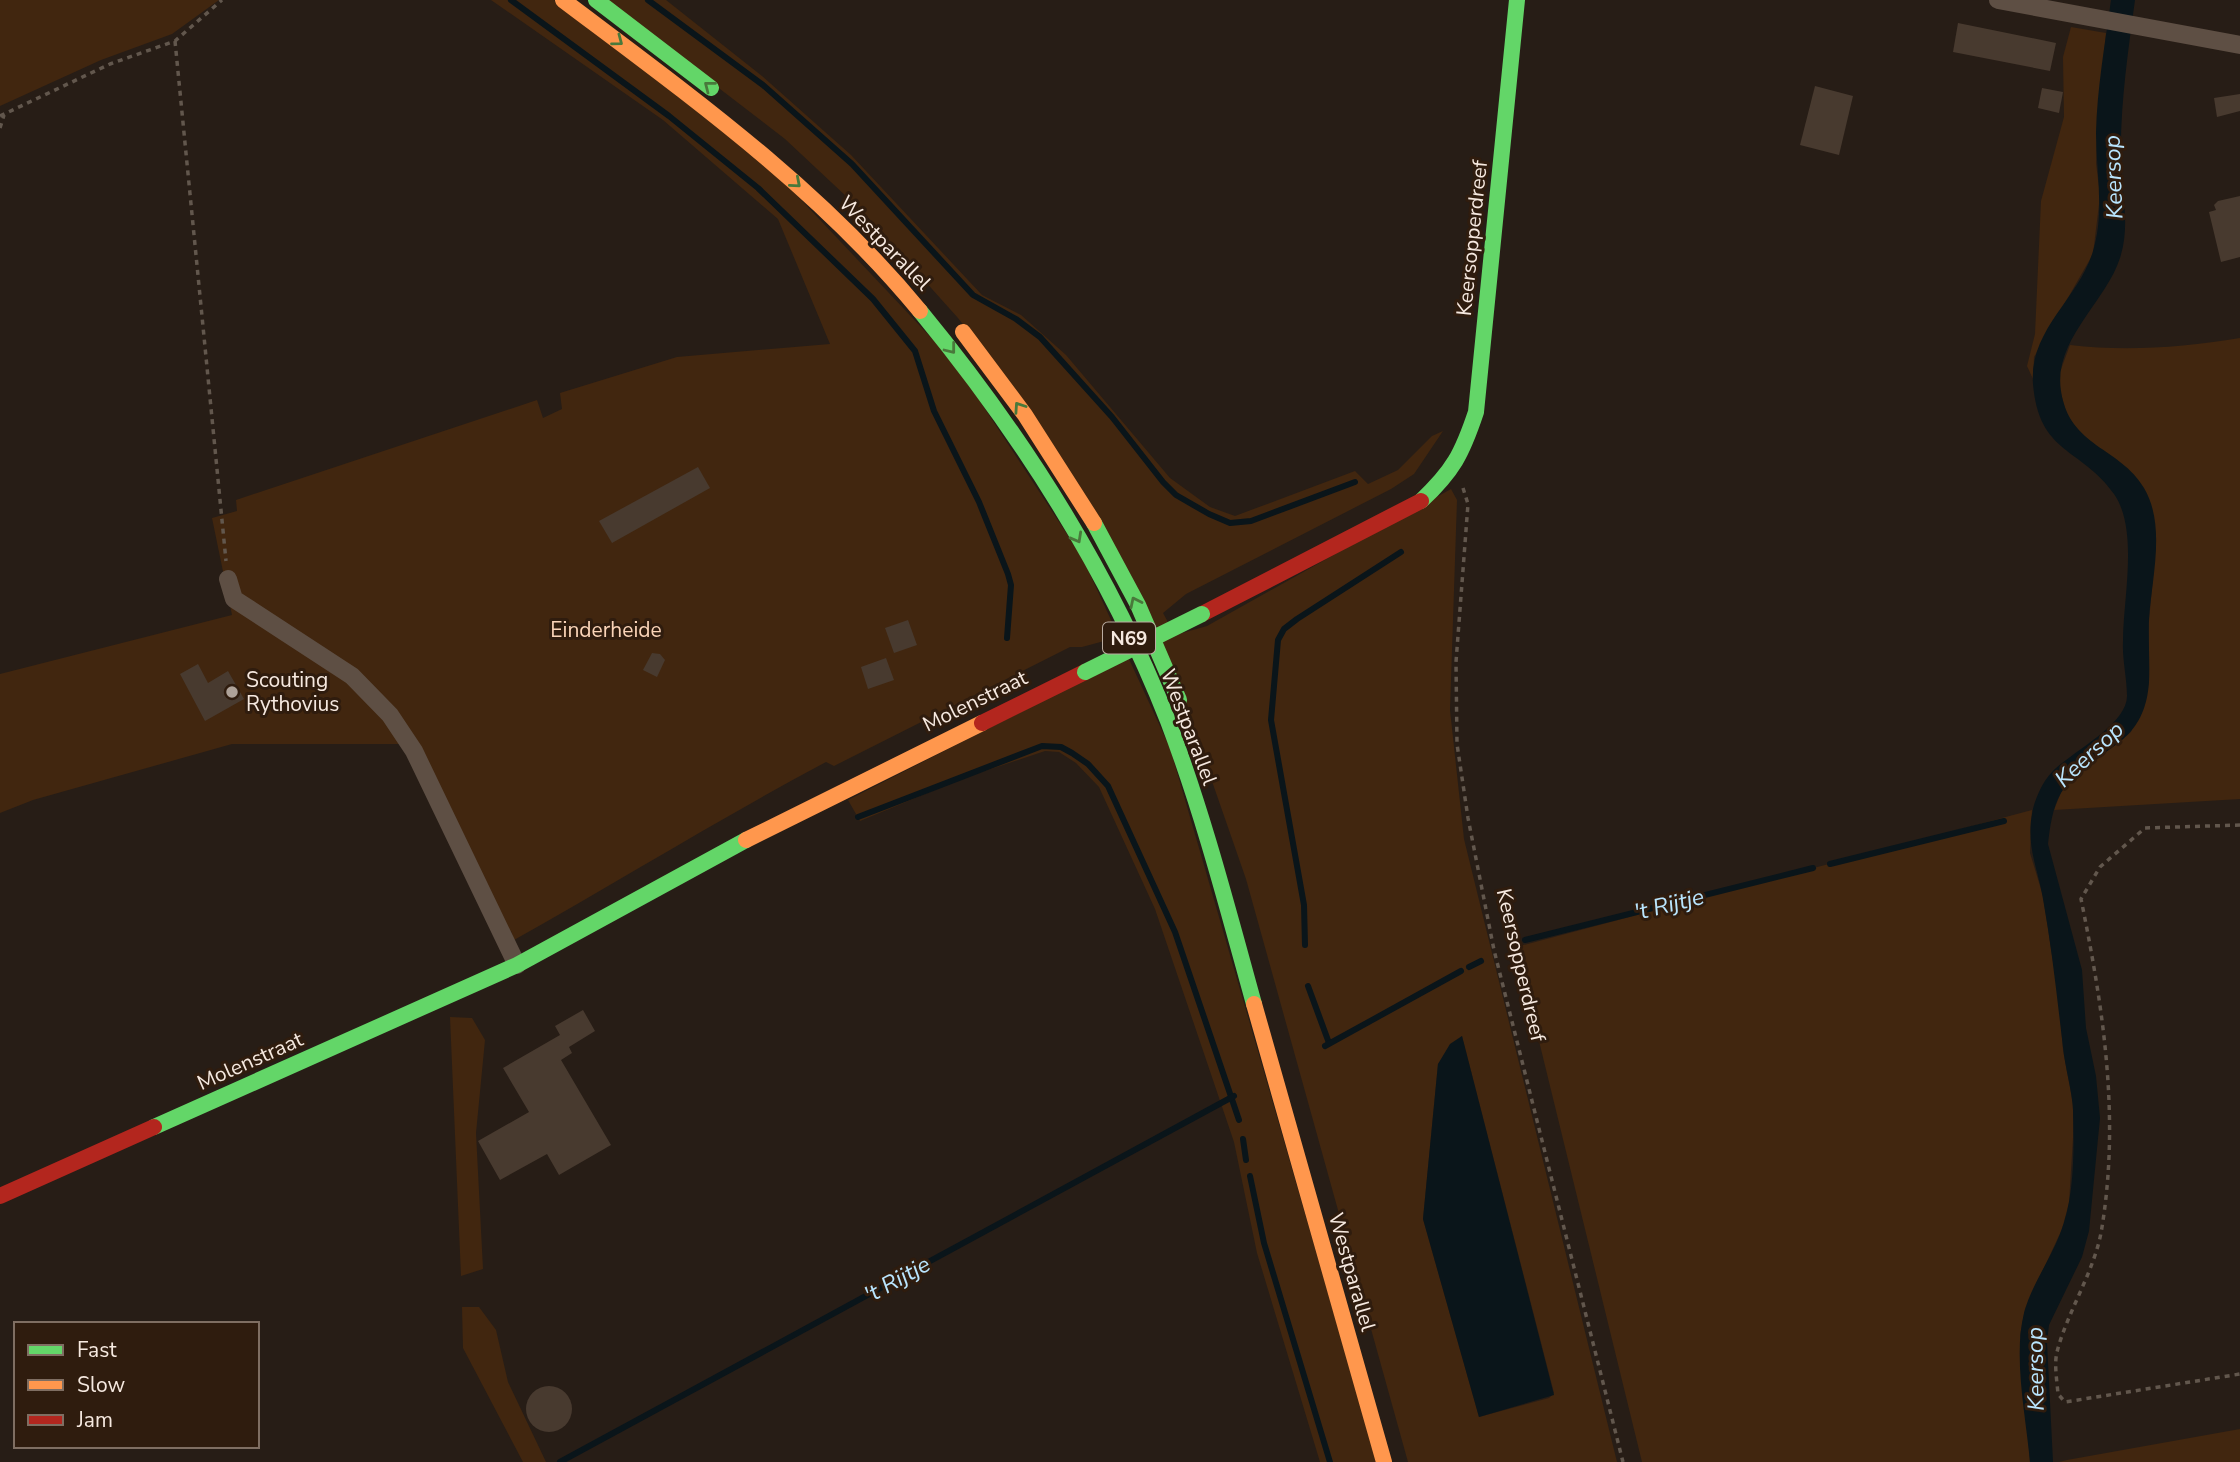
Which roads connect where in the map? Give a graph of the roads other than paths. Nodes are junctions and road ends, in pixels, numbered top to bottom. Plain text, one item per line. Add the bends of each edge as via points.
1 (563, 0) edge
2 (596, 0) edge
3 (1517, 0) edge
4 (1998, 0) edge
5 (2240, 45) edge
6 (721, 96) dead end
7 (953, 320) dead end
8 (1449, 475) joint
9 (228, 579) road end
10 (1187, 722) dead end
11 (517, 965) junction
12 (0, 1196) edge
13 (1384, 1462) edge

1 -> 13 main road, Westparallel / N69 via 718,116 807,192 866,251 953,351 1050,489 1132,642 1176,746 1213,857
6 -> 2 main road
3 - 8 main road, Keersopperdreef via 1476,412
4 - 5 street
10 -> 7 main road, Westparallel / N69 via 1126,583 1062,471
8 - 11 main road, Molenstraat, bridge via 1415,507 800,811 639,894
9 - 11 street via 234,599 352,676 390,715 414,751
11 - 12 main road, Molenstraat

